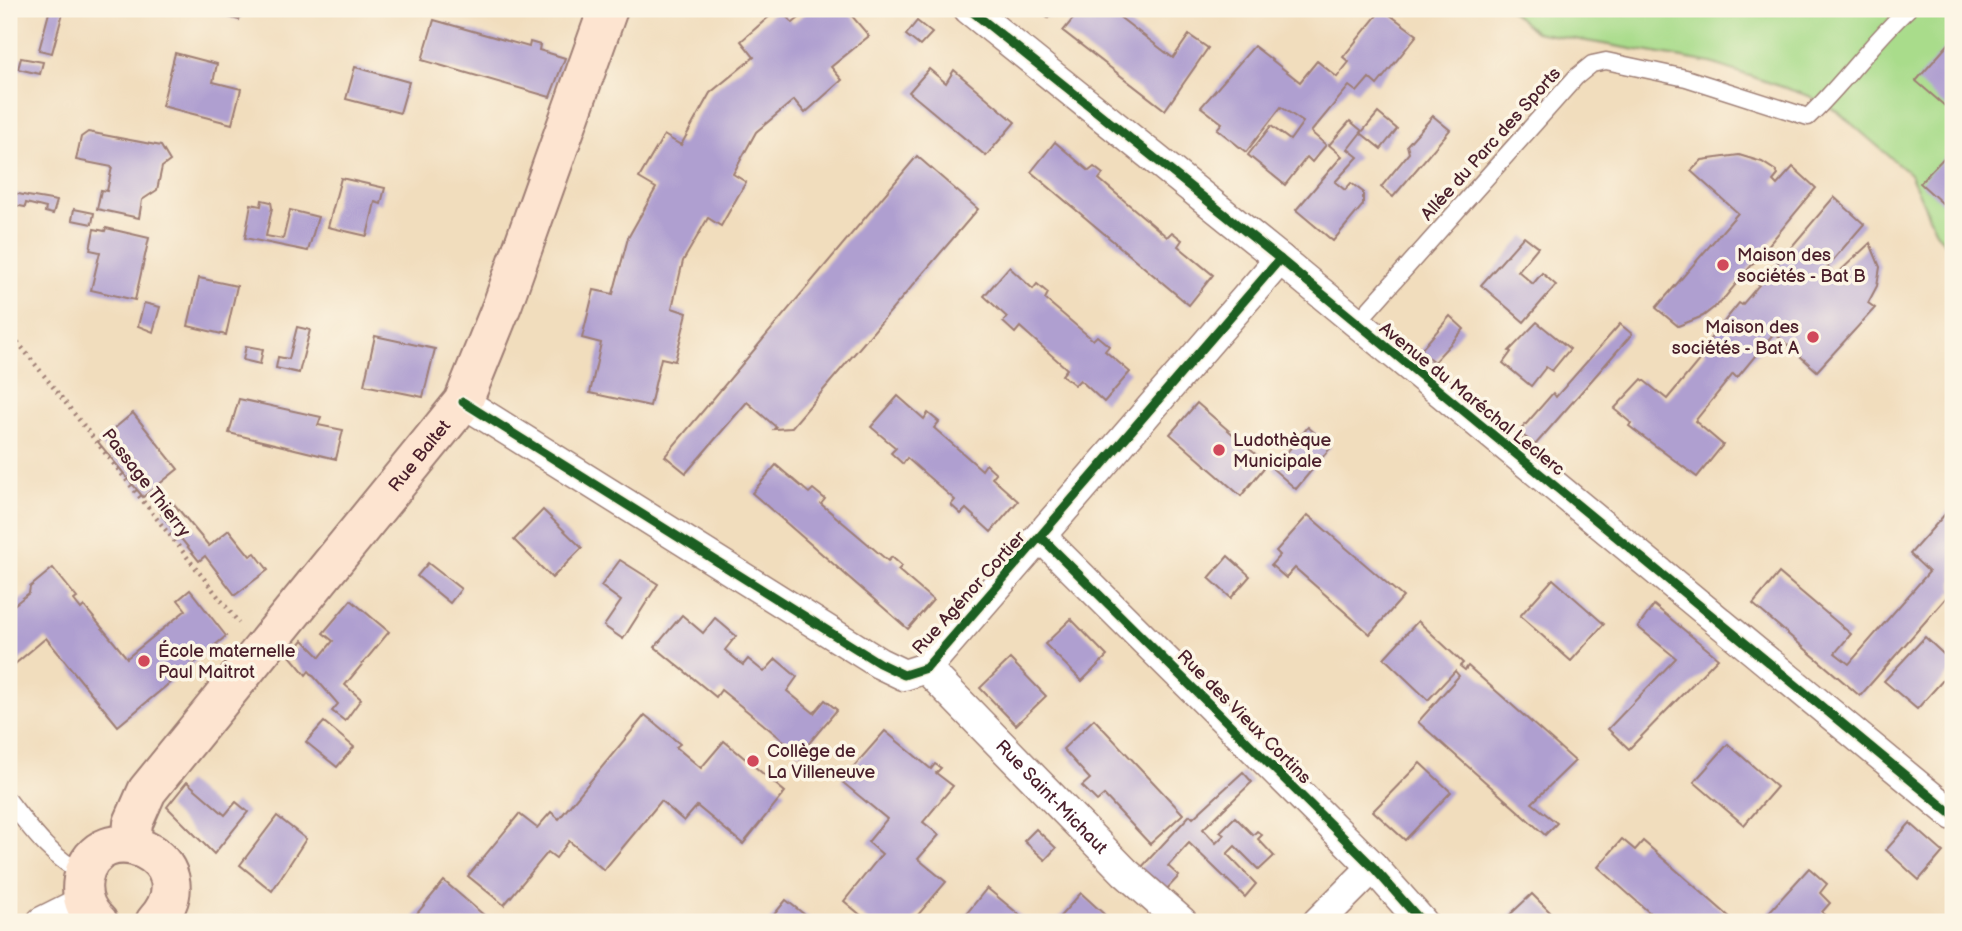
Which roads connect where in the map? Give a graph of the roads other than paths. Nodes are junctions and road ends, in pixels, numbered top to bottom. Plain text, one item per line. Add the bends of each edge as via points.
1 (608, 9) edge
2 (969, 9) edge
3 (1908, 9) edge
4 (1280, 259) junction
5 (1356, 324) junction
6 (463, 402) junction
7 (1041, 537) junction
8 (926, 668) junction
9 (9, 801) edge
10 (1953, 815) edge
11 (131, 844) junction
12 (1373, 867) junction
13 (89, 899) edge
14 (172, 914) edge
15 (42, 922) edge
16 (1182, 922) edge
17 (1318, 922) edge
18 (1422, 922) edge

1 - 6 street, Rue Baltet
2 - 4 street, Avenue du Maréchal Leclerc
3 - 5 lane, Allée du Parc des Sports via 1808,117 1686,78 1606,61 1592,64
4 - 5 street, Avenue du Maréchal Leclerc
4 - 7 street, Rue Agénor Cortier
5 - 10 street, Avenue du Maréchal Leclerc
6 - 8 street, Rue Agénor Cortier via 878,663 904,675
6 - 11 street, Rue Baltet via 147,791 133,823
7 - 8 street, Rue Agénor Cortier
7 - 12 street, Rue des Vieux Cortins
8 - 16 street, Rue Saint-Michaut via 1125,872
9 - 13 lane via 69,866
11 - 13 street via 103,850
11 - 14 street via 152,853 166,869
12 - 17 street
12 - 18 street, Rue des Vieux Cortins
13 - 15 street

